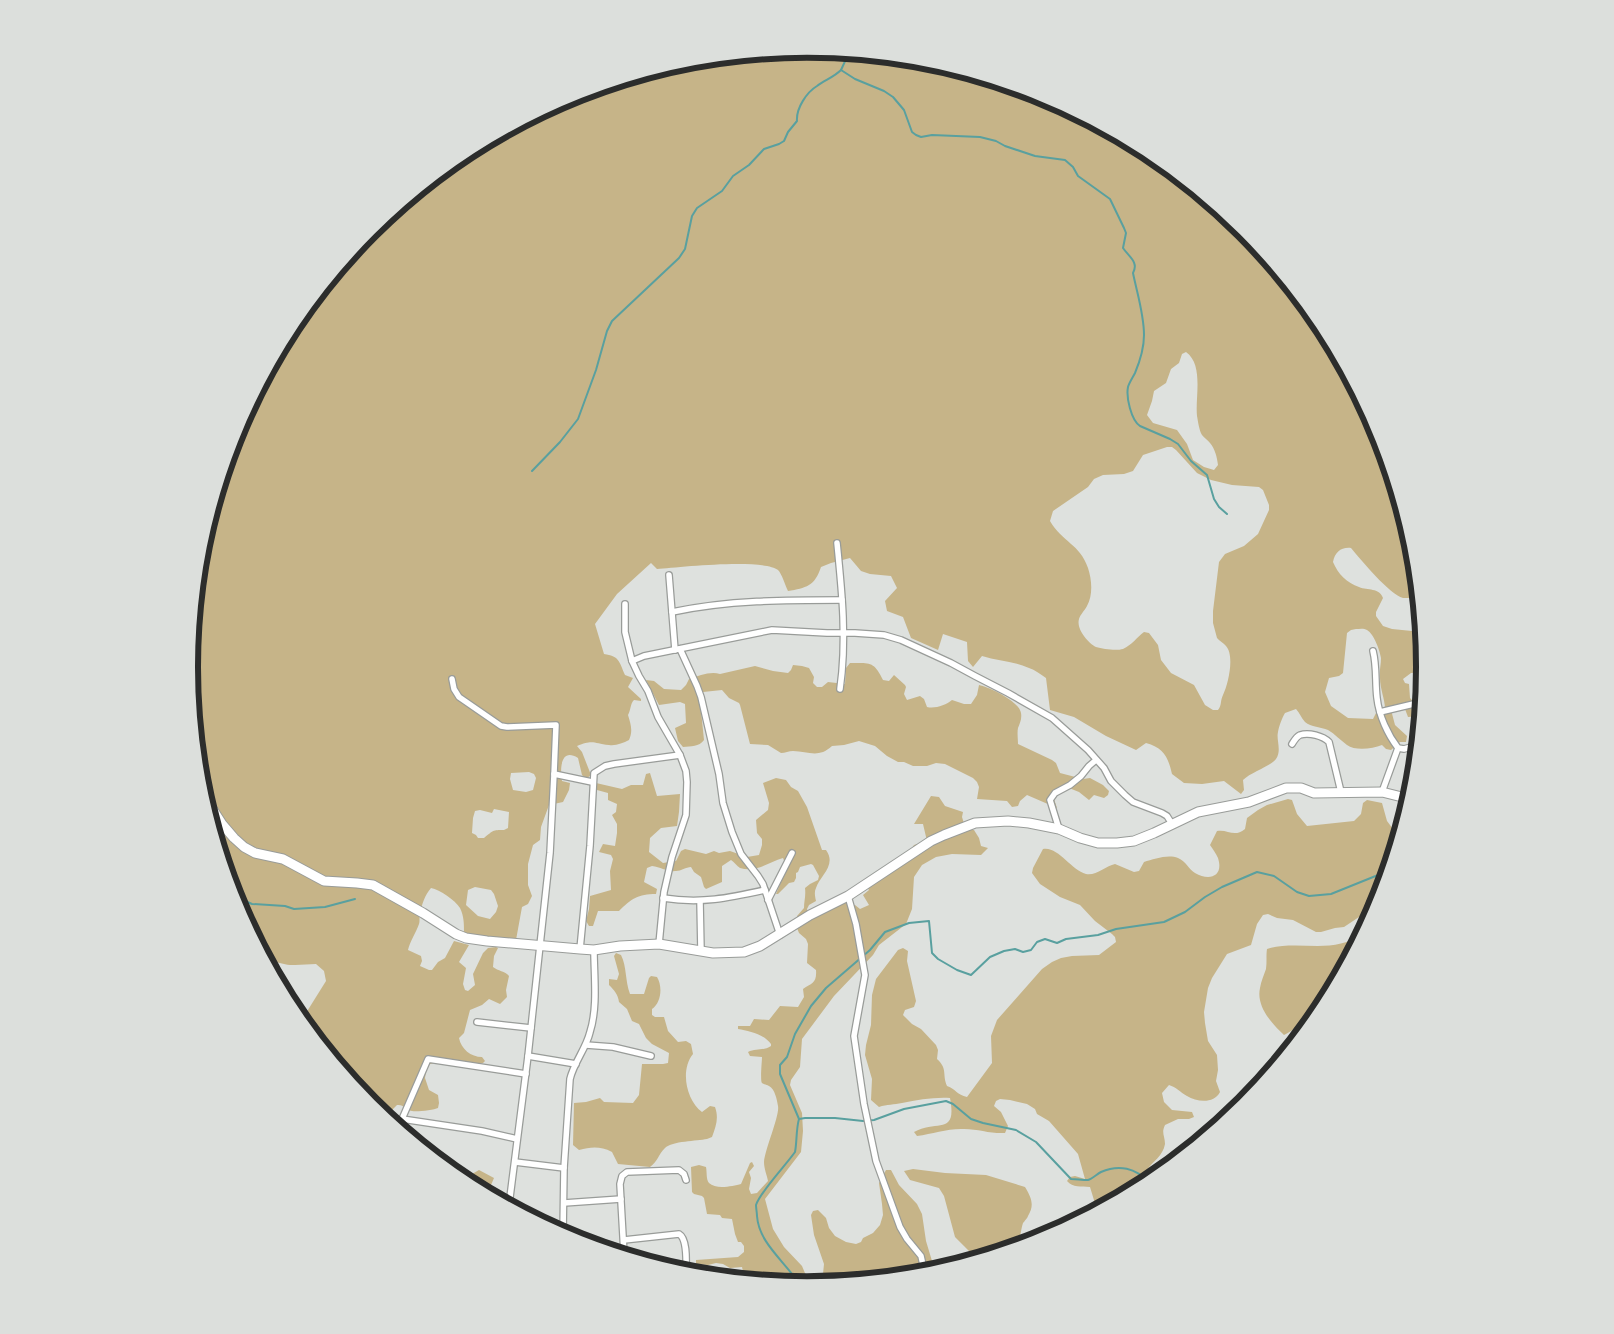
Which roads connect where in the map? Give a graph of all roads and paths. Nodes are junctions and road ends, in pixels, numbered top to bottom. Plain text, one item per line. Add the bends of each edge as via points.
1 (837, 543) dead end
2 (669, 576) dead end
3 (842, 600) junction
4 (625, 604) dead end
5 (672, 612) junction
6 (844, 633) junction
7 (678, 650) junction
8 (1374, 651) dead end
9 (632, 661) junction
10 (452, 679) dead end
11 (840, 689) dead end
12 (1415, 704) edge
13 (1380, 712) junction
14 (1292, 744) dead end
15 (1411, 747) edge
16 (1398, 748) junction
17 (680, 755) junction
18 (1096, 760) junction
19 (554, 774) junction
20 (592, 782) junction
21 (1341, 792) junction
22 (1382, 792) junction
23 (1402, 798) edge
24 (215, 814) edge
25 (1172, 824) junction
26 (1059, 829) junction
27 (792, 853) dead end
28 (765, 890) junction
29 (848, 896) junction
30 (663, 898) junction
31 (768, 900) junction
32 (700, 901) junction
33 (780, 935) junction
34 (659, 944) junction
35 (539, 945) junction
36 (580, 949) junction
37 (594, 950) junction
38 (701, 951) junction
39 (477, 1022) dead end
40 (531, 1028) junction
41 (586, 1045) junction
42 (528, 1056) junction
43 (650, 1056) dead end
44 (576, 1064) junction
45 (526, 1074) junction
46 (402, 1119) joint
47 (517, 1139) junction
48 (515, 1162) junction
49 (564, 1168) junction
50 (686, 1180) dead end
51 (510, 1199) edge
52 (621, 1199) junction
53 (564, 1203) junction
54 (563, 1225) edge
55 (624, 1240) junction
56 (624, 1248) edge
57 (686, 1264) edge
58 (923, 1266) edge

1 - 3 street
2 - 5 street
3 - 5 street via 754,601
3 - 6 street
4 - 9 street via 625,632
5 - 7 street
6 - 7 street via 772,630
6 - 11 street
6 - 18 street via 884,635 951,663 1052,718
7 - 9 street
7 - 28 street via 701,697 732,832
8 - 13 street via 1376,697
9 - 17 street
10 - 19 street via 456,695 502,726 556,725
12 - 13 street
13 - 16 street
14 - 21 street via 1296,737 1304,734 1325,738 1329,742
15 - 16 street
16 - 22 street
17 - 20 street via 605,766 594,773
17 - 30 street via 687,782 686,815
18 - 25 street via 1132,802 1162,813
18 - 26 street via 1050,800
19 - 20 street
19 - 35 street via 550,853
20 - 36 street via 590,846
21 - 22 main road
21 - 25 main road via 1314,793 1286,788 1249,802 1198,812
22 - 23 main road
24 - 35 main road via 244,847 255,853 282,858 324,881 373,885 466,938
25 - 26 main road via 1134,841 1117,843 1080,838
26 - 29 main road via 1008,821 975,824 931,841
27 - 31 street
28 - 31 street
28 - 32 street
29 - 33 main road
29 - 58 street via 865,975 854,1036 864,1104 876,1160 900,1227 921,1256
30 - 32 street
30 - 34 street
31 - 33 street
32 - 38 street
33 - 38 main road via 744,952
34 - 37 main road
34 - 38 main road
35 - 36 main road
35 - 40 street
36 - 37 main road
37 - 41 street via 594,1005
39 - 40 street
40 - 42 street
41 - 43 street via 613,1047
41 - 44 street
42 - 44 street
42 - 45 street
44 - 49 street via 570,1087
45 - 46 street via 428,1059
45 - 47 street
46 - 47 street
47 - 48 street
48 - 49 street
48 - 51 street
49 - 53 street
50 - 52 street via 679,1170 628,1172 620,1179
52 - 53 street
52 - 55 street
53 - 54 street
55 - 56 street
55 - 57 street via 679,1234 685,1242

